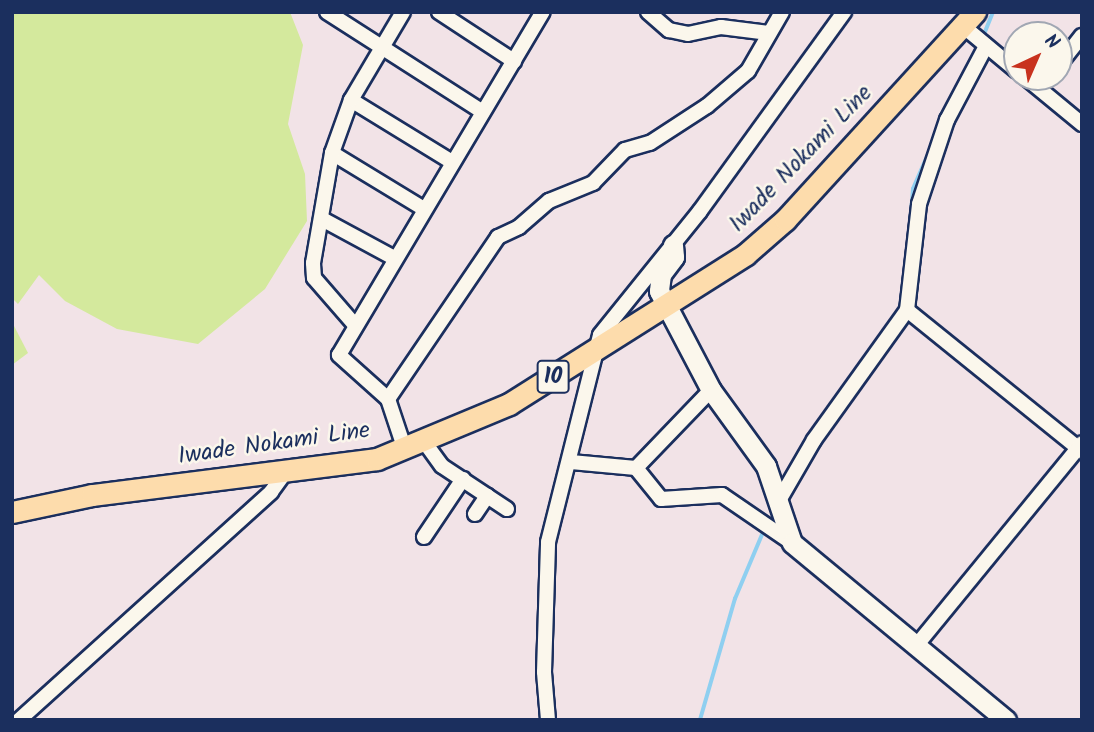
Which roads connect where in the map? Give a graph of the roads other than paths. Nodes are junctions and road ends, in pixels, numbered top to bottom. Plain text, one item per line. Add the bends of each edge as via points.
1 (327, 12) edge
2 (403, 12) edge
3 (439, 12) edge
4 (544, 12) edge
5 (648, 12) edge
6 (782, 12) edge
7 (844, 12) edge
8 (966, 18) edge
9 (769, 33) junction
10 (986, 46) junction
11 (381, 50) junction
12 (1003, 60) edge
13 (514, 61) junction
14 (1042, 91) edge
15 (351, 100) junction
16 (483, 112) junction
17 (1082, 124) edge
18 (332, 153) junction
19 (453, 162) junction
20 (424, 209) junction
21 (322, 219) junction
22 (673, 245) junction
23 (394, 258) junction
24 (668, 305) junction
25 (907, 310) junction
26 (354, 324) junction
27 (597, 347) junction
28 (711, 390) junction
29 (388, 399) junction
30 (413, 443) junction
31 (1080, 447) edge
32 (571, 462) junction
33 (636, 468) junction
34 (286, 471) junction
35 (463, 480) junction
36 (487, 496) junction
37 (777, 504) junction
38 (507, 509) dead end
39 (12, 512) edge
40 (475, 514) dead end
41 (424, 537) dead end
42 (792, 543) junction
43 (916, 646) junction
44 (19, 720) edge
45 (548, 720) edge
46 (1006, 720) edge

1 - 11 street
2 - 11 street
3 - 13 street
4 - 13 street
5 - 9 street via 669,30 688,34 722,27
6 - 9 street
7 - 22 street
8 - 10 street
8 - 24 main road, Iwade Nokami Line / 10 via 785,220 711,280
9 - 29 street via 748,71 707,106 650,143 625,150 593,183 549,201 498,237
10 - 12 street
10 - 25 street via 947,120 919,204
11 - 15 street
11 - 16 street
13 - 16 street
14 - 17 street
15 - 18 street
15 - 19 street
16 - 19 street
18 - 20 street
18 - 21 street
19 - 20 street
20 - 23 street
21 - 23 street
21 - 26 street via 314,278
22 - 24 street via 674,257 661,274 659,291
22 - 27 street via 600,335
23 - 26 street
24 - 27 main road, Iwade Nokami Line / 10
24 - 28 street
25 - 31 street
25 - 37 street via 814,440
26 - 29 street via 339,355
27 - 30 main road, Iwade Nokami Line / 10 via 509,404
27 - 32 street
28 - 33 street
28 - 37 street via 766,466
29 - 30 street
30 - 34 main road, Iwade Nokami Line / 10 via 377,459
30 - 35 street
31 - 43 street
32 - 33 street
32 - 45 street via 548,542 544,672
33 - 42 street via 661,499 722,495
34 - 39 main road, Iwade Nokami Line / 10 via 92,495
34 - 44 street via 284,480
35 - 36 street
35 - 41 street
36 - 38 street
36 - 40 street
37 - 42 street
42 - 43 street
43 - 46 street

